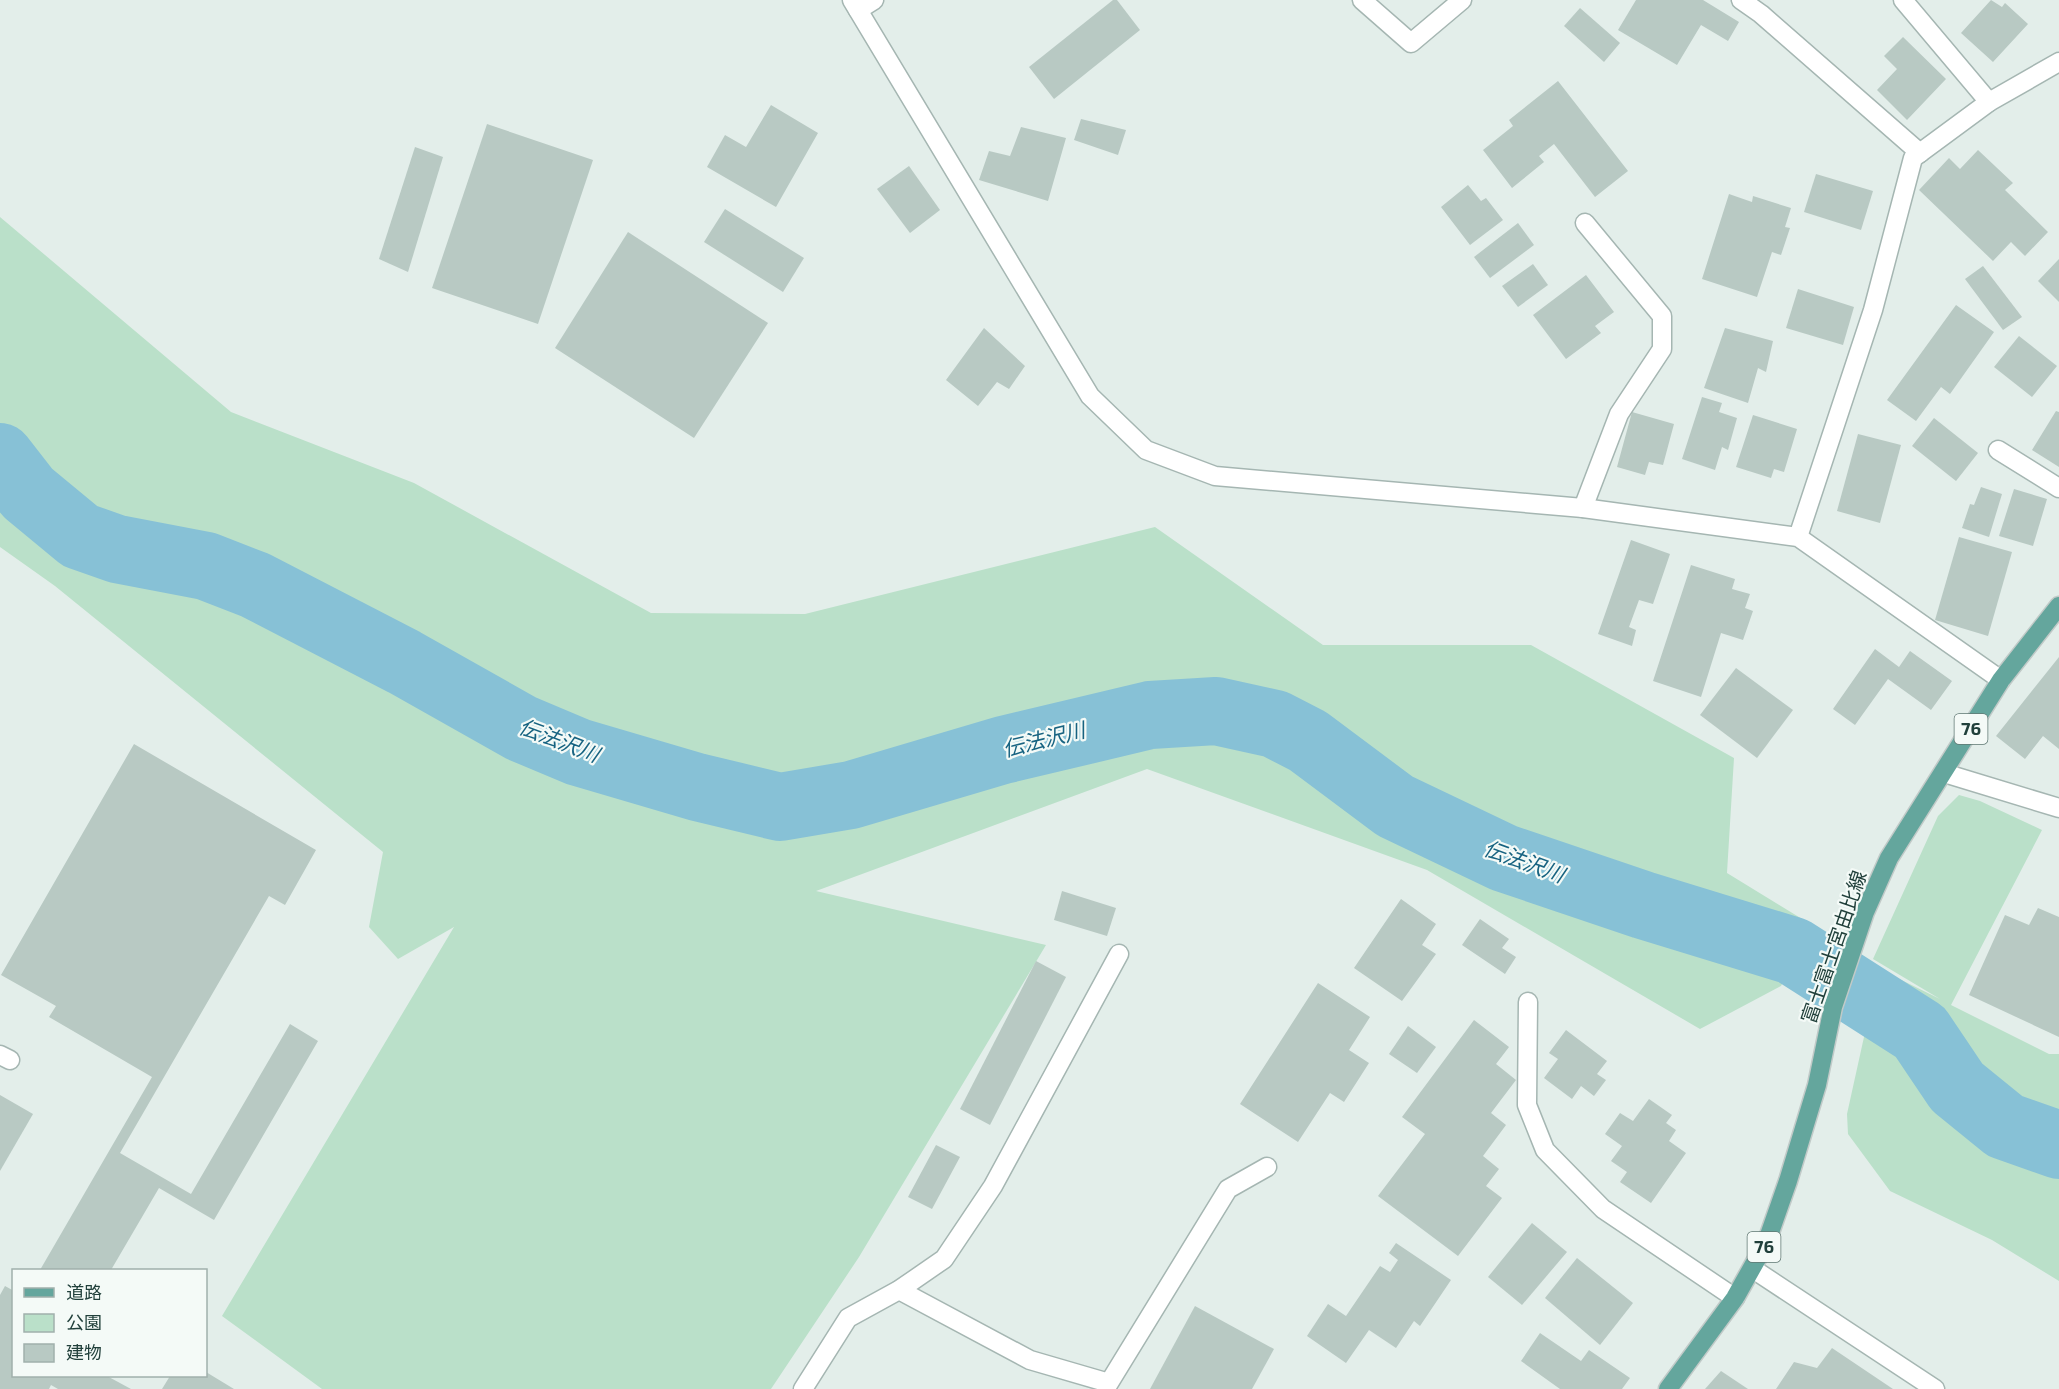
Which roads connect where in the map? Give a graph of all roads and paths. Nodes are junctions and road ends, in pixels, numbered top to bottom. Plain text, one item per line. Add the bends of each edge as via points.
1 (874, 0) edge
2 (1362, 0) edge
3 (1462, 0) edge
4 (1740, 0) edge
5 (1903, 0) edge
6 (855, 5) edge
7 (2059, 62) edge
8 (1989, 102) junction
9 (1920, 153) junction
10 (1585, 223) dead end
11 (1998, 450) dead end
12 (2059, 488) edge
13 (1583, 508) junction
14 (1798, 537) junction
15 (2059, 606) edge
16 (2001, 680) junction
17 (1944, 773) junction
18 (2059, 808) edge
19 (1119, 954) dead end
20 (1528, 1002) dead end
21 (1267, 1167) dead end
22 (1753, 1269) junction
23 (899, 1290) junction
24 (1735, 1298) junction
25 (803, 1389) edge
26 (1668, 1389) edge
27 (1935, 1389) edge

1 - 6 street
2 - 3 street via 1411,43
4 - 9 street
5 - 8 street
6 - 13 street via 1090,396 1146,450 1215,476
7 - 8 street
8 - 9 street
9 - 14 street via 1913,158 1873,310
10 - 13 street via 1662,316 1662,349 1619,414
11 - 12 street
13 - 14 street
14 - 16 street
15 - 16 main road, 富士富士宮由比線 / 76
16 - 17 main road, 富士富士宮由比線 / 76
17 - 18 street
17 - 22 main road, 富士富士宮由比線 / 76 via 1889,858 1865,912 1833,1007 1816,1085 1788,1181
19 - 23 street via 993,1186 944,1259
20 - 24 street via 1527,1105 1545,1150 1603,1209
21 - 23 street via 1228,1189 1109,1383 1030,1360
22 - 24 main road, 富士富士宮由比線 / 76
22 - 27 street
23 - 25 street via 848,1318
24 - 26 main road, 富士富士宮由比線 / 76

